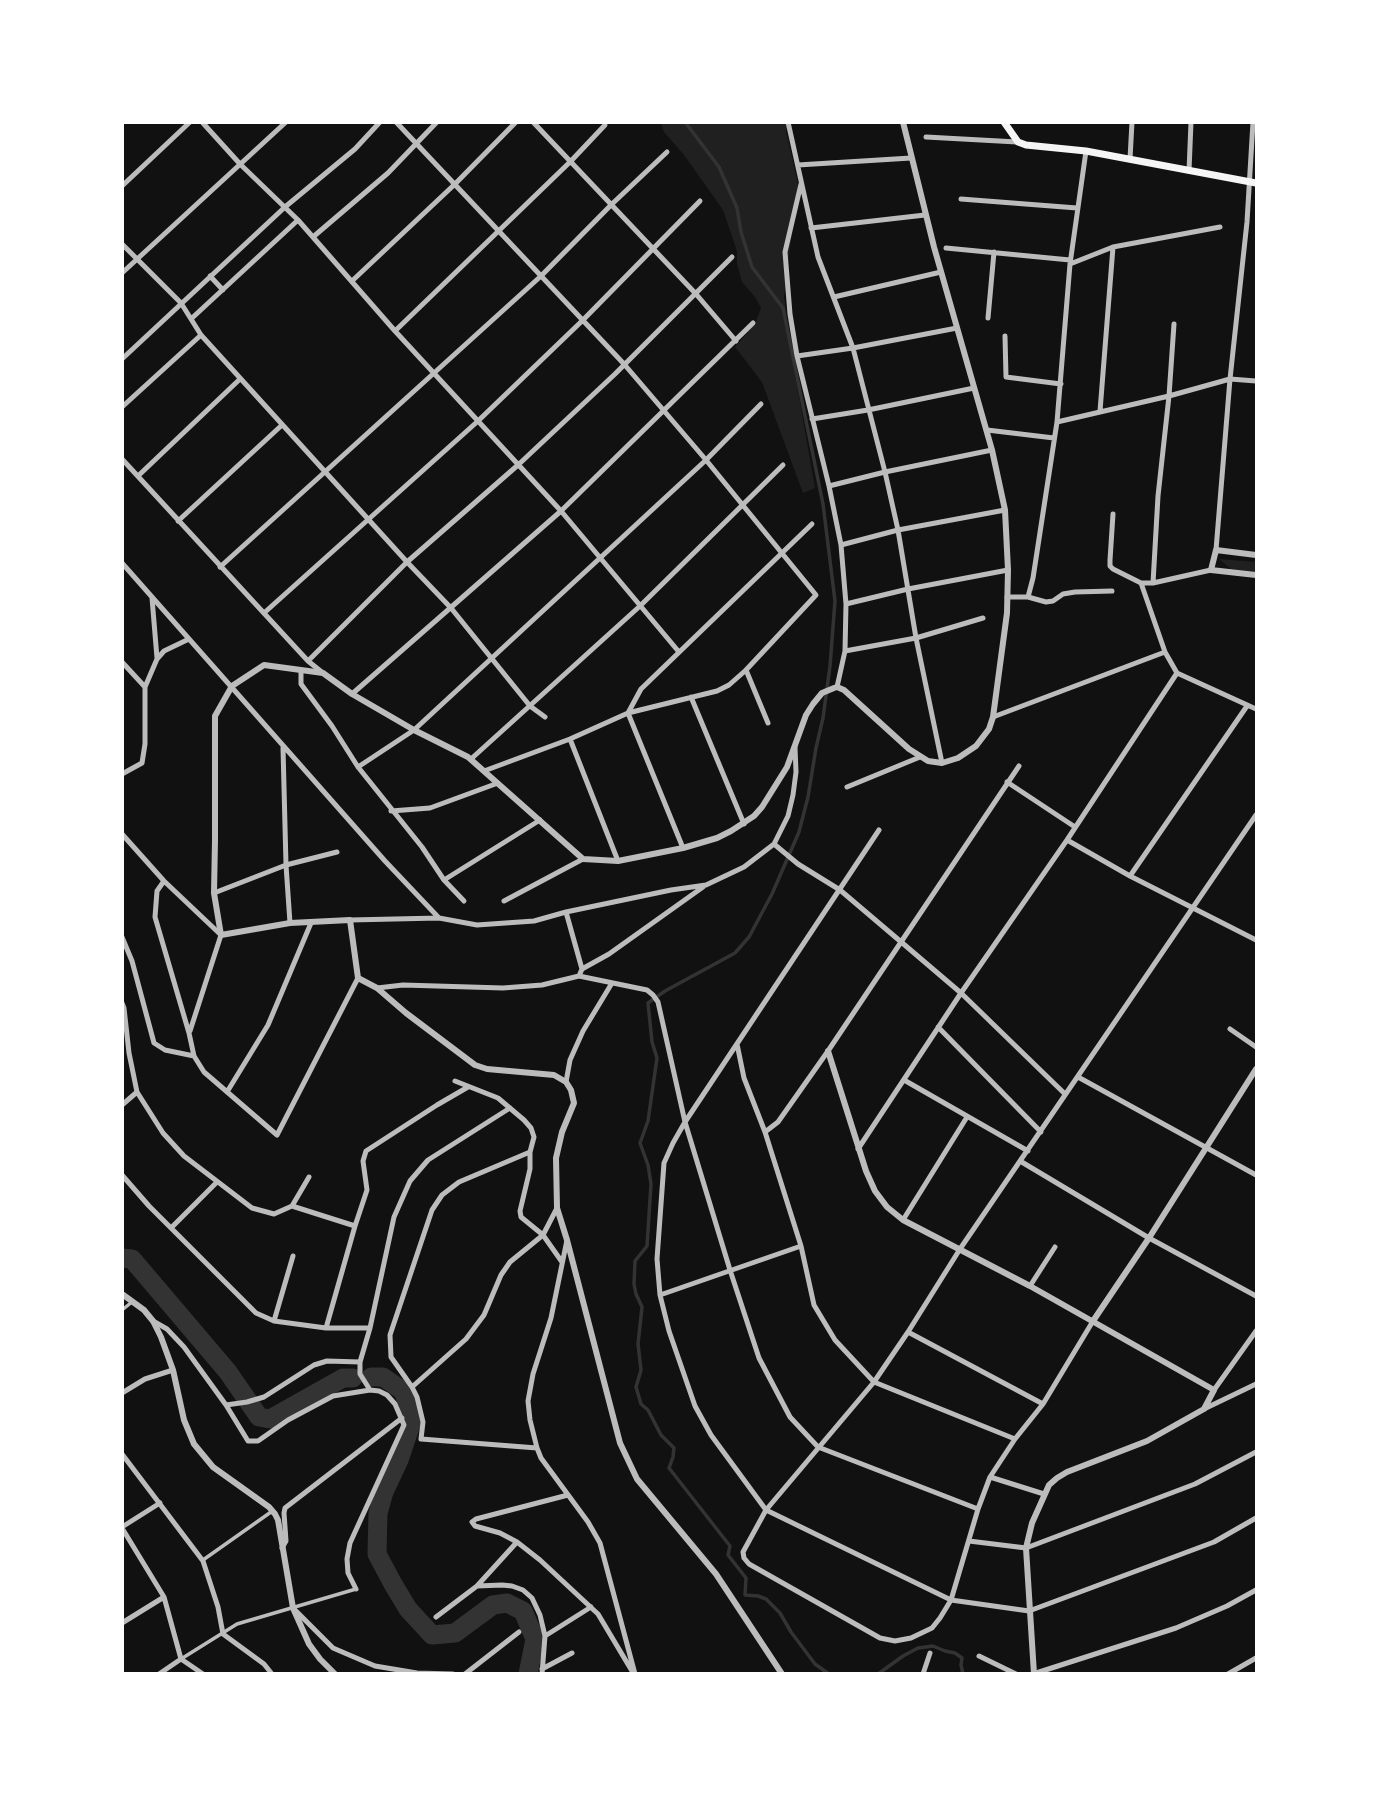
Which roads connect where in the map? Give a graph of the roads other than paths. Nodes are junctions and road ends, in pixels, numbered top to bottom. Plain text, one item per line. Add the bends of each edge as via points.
1 (190, 122) edge
2 (202, 122) edge
3 (286, 122) edge
4 (380, 122) edge
5 (396, 122) edge
6 (437, 122) edge
7 (516, 122) edge
8 (533, 122) edge
9 (788, 122) edge
10 (903, 122) edge
11 (1004, 122) edge
12 (1132, 122) edge
13 (1191, 122) edge
14 (1253, 122) edge
15 (605, 125) dead end
16 (926, 137) dead end
17 (1018, 142) junction
18 (416, 143) junction
19 (1086, 151) junction
20 (667, 152) dead end
21 (911, 158) junction
22 (1130, 159) junction
23 (571, 161) junction
24 (240, 164) junction
25 (798, 165) junction
26 (1189, 171) junction
27 (801, 182) junction
28 (1253, 183) edge
29 (455, 184) junction
30 (122, 186) edge
31 (961, 199) dead end
32 (700, 201) dead end
33 (612, 204) junction
34 (285, 207) junction
35 (1077, 208) junction
36 (925, 215) junction
37 (298, 220) junction
38 (1247, 222) junction
39 (1256, 222) edge
40 (811, 228) junction
41 (1220, 228) dead end
42 (497, 230) junction
43 (313, 237) junction
44 (122, 244) edge
45 (1114, 247) junction
46 (946, 248) dead end
47 (654, 250) junction
48 (994, 251) junction
49 (732, 257) dead end
50 (137, 259) junction
51 (1070, 262) junction
52 (122, 272) edge
53 (941, 272) junction
54 (210, 276) junction
55 (541, 276) junction
56 (352, 281) junction
57 (223, 290) junction
58 (696, 294) junction
59 (834, 297) junction
60 (181, 303) junction
61 (988, 318) dead end
62 (191, 319) junction
63 (583, 320) junction
64 (753, 323) dead end
65 (1174, 324) dead end
66 (957, 328) junction
67 (395, 331) junction
68 (201, 335) junction
69 (1005, 336) dead end
70 (736, 341) junction
71 (853, 348) junction
72 (797, 356) junction
73 (122, 359) edge
74 (624, 364) junction
75 (433, 373) junction
76 (240, 379) junction
77 (1230, 379) junction
78 (1256, 381) edge
79 (1061, 384) junction
80 (974, 388) junction
81 (1169, 396) junction
82 (761, 404) dead end
83 (122, 407) edge
84 (868, 410) junction
85 (665, 411) junction
86 (1100, 411) junction
87 (813, 419) junction
88 (478, 421) junction
89 (1057, 422) junction
90 (282, 425) junction
91 (987, 430) junction
92 (1054, 438) junction
93 (992, 450) junction
94 (122, 459) edge
95 (706, 460) junction
96 (518, 465) junction
97 (783, 465) dead end
98 (324, 471) junction
99 (885, 472) junction
100 (138, 476) junction
101 (829, 486) junction
102 (743, 506) junction
103 (1005, 510) junction
104 (561, 511) junction
105 (1113, 514) dead end
106 (368, 519) junction
107 (178, 521) junction
108 (811, 524) dead end
109 (898, 530) junction
110 (841, 545) junction
111 (1216, 550) junction
112 (781, 552) junction
113 (1256, 555) edge
114 (601, 559) junction
115 (407, 562) junction
116 (122, 563) edge
117 (220, 567) junction
118 (1008, 570) junction
119 (1211, 570) junction
120 (1256, 575) edge
121 (1141, 583) junction
122 (1153, 583) junction
123 (908, 589) junction
124 (1112, 591) dead end
125 (1007, 597) junction
126 (1028, 597) junction
127 (152, 598) junction
128 (846, 604) junction
129 (640, 606) junction
130 (451, 608) junction
131 (264, 613) junction
132 (983, 618) dead end
133 (916, 638) junction
134 (189, 639) junction
135 (845, 651) junction
136 (679, 652) junction
137 (1165, 652) junction
138 (491, 658) junction
139 (157, 659) junction
140 (307, 661) junction
141 (122, 662) edge
142 (301, 670) junction
143 (746, 670) junction
144 (323, 673) junction
145 (1177, 673) junction
146 (232, 686) junction
147 (145, 687) junction
148 (835, 687) junction
149 (352, 694) junction
150 (691, 697) junction
151 (530, 706) junction
152 (1247, 706) junction
153 (1256, 709) edge
154 (628, 713) junction
155 (545, 717) dead end
156 (993, 717) junction
157 (768, 723) dead end
158 (414, 730) junction
159 (570, 739) junction
160 (283, 747) junction
161 (795, 747) junction
162 (920, 757) junction
163 (471, 759) junction
164 (942, 763) junction
165 (1019, 765) dead end
166 (358, 767) junction
167 (484, 771) junction
168 (122, 774) edge
169 (1007, 782) junction
170 (498, 783) junction
171 (847, 787) dead end
172 (391, 811) junction
173 (1256, 815) edge
174 (540, 820) junction
175 (744, 824) junction
176 (1075, 827) junction
177 (879, 830) dead end
178 (122, 835) edge
179 (1066, 840) junction
180 (777, 847) junction
181 (683, 848) junction
182 (337, 852) dead end
183 (583, 859) junction
184 (618, 862) junction
185 (286, 865) junction
186 (1130, 876) junction
187 (444, 880) junction
188 (163, 881) junction
189 (705, 885) junction
190 (839, 890) junction
191 (214, 894) junction
192 (464, 901) dead end
193 (504, 901) dead end
194 (1193, 907) junction
195 (566, 912) junction
196 (439, 918) junction
197 (350, 920) junction
198 (290, 923) junction
199 (311, 923) junction
200 (221, 936) junction
201 (122, 937) edge
202 (1256, 940) edge
203 (900, 941) junction
204 (582, 969) junction
205 (579, 976) junction
206 (358, 978) junction
207 (612, 983) junction
208 (377, 988) junction
209 (961, 993) junction
210 (122, 1003) edge
211 (939, 1027) junction
212 (1230, 1029) dead end
213 (189, 1033) junction
214 (737, 1044) junction
215 (1256, 1047) edge
216 (828, 1051) junction
217 (194, 1056) junction
218 (1256, 1069) edge
219 (1078, 1077) junction
220 (904, 1080) junction
221 (455, 1081) dead end
222 (566, 1082) junction
223 (468, 1087) junction
224 (137, 1092) junction
225 (227, 1092) junction
226 (1066, 1094) junction
227 (122, 1105) edge
228 (510, 1108) junction
229 (967, 1117) junction
230 (685, 1122) junction
231 (765, 1132) junction
232 (1041, 1132) junction
233 (1206, 1148) junction
234 (858, 1149) junction
235 (1028, 1152) junction
236 (530, 1153) junction
237 (1020, 1161) junction
238 (122, 1175) edge
239 (1256, 1175) edge
240 (309, 1177) dead end
241 (217, 1182) junction
242 (292, 1206) junction
243 (557, 1208) junction
244 (903, 1220) junction
245 (355, 1226) junction
246 (172, 1228) junction
247 (543, 1235) junction
248 (1149, 1238) junction
249 (567, 1240) junction
250 (801, 1246) junction
251 (1055, 1247) dead end
252 (960, 1249) junction
253 (293, 1256) dead end
254 (562, 1262) junction
255 (730, 1270) junction
256 (1030, 1286) junction
257 (122, 1294) edge
258 (660, 1296) junction
259 (1256, 1296) edge
260 (133, 1301) junction
261 (122, 1310) edge
262 (153, 1321) junction
263 (274, 1321) junction
264 (1093, 1321) junction
265 (326, 1328) junction
266 (370, 1328) junction
267 (1256, 1331) edge
268 (908, 1332) junction
269 (360, 1362) junction
270 (173, 1370) junction
271 (874, 1382) junction
272 (1256, 1384) edge
273 (412, 1387) junction
274 (370, 1390) junction
275 (1214, 1390) junction
276 (122, 1393) edge
277 (1043, 1404) junction
278 (226, 1405) junction
279 (1204, 1409) junction
280 (402, 1418) junction
281 (1015, 1439) junction
282 (818, 1447) junction
283 (537, 1448) junction
284 (1256, 1452) edge
285 (122, 1454) edge
286 (990, 1477) junction
287 (1044, 1494) junction
288 (568, 1495) junction
289 (160, 1503) junction
290 (978, 1509) junction
291 (272, 1510) junction
292 (766, 1510) junction
293 (1256, 1518) edge
294 (122, 1528) edge
295 (969, 1541) junction
296 (517, 1542) junction
297 (282, 1548) junction
298 (1026, 1548) junction
299 (202, 1561) junction
300 (477, 1586) junction
301 (356, 1589) joint
302 (1256, 1590) edge
303 (164, 1597) junction
304 (951, 1600) junction
305 (591, 1607) junction
306 (293, 1608) junction
307 (1029, 1611) junction
308 (436, 1617) dead end
309 (122, 1623) edge
310 (519, 1632) dead end
311 (223, 1634) junction
312 (545, 1636) junction
313 (572, 1653) dead end
314 (930, 1653) dead end
315 (979, 1656) dead end
316 (1256, 1658) edge
317 (181, 1659) junction
318 (542, 1671) edge
319 (417, 1673) edge
320 (1034, 1673) edge
321 (159, 1674) edge
322 (203, 1674) edge
323 (272, 1674) edge
324 (335, 1674) edge
325 (453, 1674) edge
326 (465, 1674) edge
327 (634, 1674) edge
328 (782, 1674) edge
329 (923, 1674) edge
330 (1016, 1674) edge
331 (1228, 1674) edge

1 - 30 street
2 - 24 street
3 - 24 street
4 - 34 street
5 - 18 street
6 - 18 street
7 - 29 street
8 - 23 street
9 - 25 street
10 - 21 street
11 - 17 main road
12 - 22 street
13 - 26 street
14 - 28 street
15 - 23 street
16 - 17 street
17 - 19 main road
18 - 29 street
18 - 43 street
19 - 22 main road
19 - 35 street
20 - 33 street
21 - 25 street
21 - 36 street
22 - 26 main road
23 - 33 street
23 - 42 street
24 - 34 street
24 - 50 street
25 - 27 street
26 - 28 main road
27 - 40 street
27 - 72 street via 785,252
28 - 38 street
29 - 42 street
29 - 56 street
31 - 35 street
32 - 47 street
33 - 47 street
33 - 55 street
34 - 37 street
34 - 54 street
35 - 51 street
36 - 40 street
36 - 53 street
37 - 43 street
37 - 57 street
38 - 39 street
38 - 77 street
40 - 59 street
41 - 45 street
42 - 55 street
42 - 67 street
43 - 56 street
44 - 50 street
45 - 51 street
45 - 86 street
46 - 48 street
47 - 58 street
47 - 63 street
48 - 51 street
48 - 61 street
49 - 58 street
50 - 52 street
50 - 60 street
51 - 79 street
53 - 59 street
53 - 66 street
54 - 57 street
54 - 60 street
55 - 63 street
55 - 75 street
56 - 67 street
57 - 62 street
58 - 70 street
58 - 74 street
59 - 71 street
60 - 62 street
60 - 73 street
62 - 68 street
63 - 74 street
63 - 88 street
64 - 70 street
65 - 81 street
66 - 71 street
66 - 80 street
67 - 75 street
68 - 76 street
68 - 83 street
69 - 79 street via 1006,377
70 - 85 street
71 - 72 street
71 - 84 street
72 - 87 street
74 - 85 street
74 - 96 street
75 - 88 street
75 - 98 street
76 - 90 street
76 - 100 street
77 - 78 street
77 - 81 street
77 - 111 street
79 - 89 street
80 - 84 street
80 - 91 street
81 - 86 street
81 - 122 street
82 - 95 street
84 - 87 street
84 - 99 street
85 - 95 street
85 - 104 street
86 - 89 street
87 - 101 street
88 - 96 street
88 - 106 street
89 - 92 street
90 - 98 street
90 - 107 street
91 - 92 street
91 - 93 street
92 - 126 street
93 - 99 street
93 - 103 street
94 - 100 street
95 - 102 street
95 - 114 street
96 - 104 street
96 - 115 street
97 - 102 street
98 - 106 street
98 - 117 street
99 - 101 street
99 - 109 street
100 - 107 street
101 - 110 street
102 - 112 street
102 - 129 street
103 - 109 street
103 - 118 street
104 - 114 street
104 - 130 street
105 - 121 street via 1110,566
106 - 115 street
106 - 131 street
107 - 117 street
108 - 112 street
109 - 110 street
109 - 123 street
110 - 128 street
111 - 113 street
111 - 119 street
112 - 136 street
112 - 143 street via 816,595
114 - 129 street
114 - 138 street
115 - 130 street
115 - 140 street
116 - 127 street
117 - 131 street
118 - 123 street
118 - 125 street
119 - 120 street
119 - 122 street
121 - 122 street
121 - 137 street
123 - 128 street
123 - 133 street
124 - 126 street via 1074,592 1046,602
125 - 126 street
125 - 156 street
127 - 134 street
127 - 139 street
128 - 135 street
129 - 136 street
129 - 151 street
130 - 138 street
130 - 149 street
131 - 140 street
132 - 133 street
133 - 135 street
133 - 164 street
134 - 139 street
134 - 146 street
135 - 148 street
136 - 154 street via 641,689
137 - 145 street
137 - 156 street
138 - 151 street
138 - 158 street
139 - 147 street
140 - 144 street
141 - 147 street
142 - 144 street
142 - 146 street via 264,664
142 - 166 street via 301,684
143 - 150 street via 729,685
143 - 157 street
144 - 149 street
145 - 152 street
145 - 176 street
146 - 160 street
146 - 191 street via 215,716
147 - 168 street via 142,763
148 - 161 street via 813,704
148 - 162 street
149 - 158 street
150 - 154 street
150 - 175 street
151 - 155 street
151 - 163 street
152 - 153 street
152 - 186 street
154 - 159 street
154 - 181 street
156 - 164 street via 976,747
158 - 163 street
158 - 166 street
159 - 167 street
159 - 184 street
160 - 185 street
160 - 196 street
161 - 175 street via 762,807
161 - 180 street via 793,795
162 - 164 street
162 - 171 street
163 - 167 street
165 - 169 street
166 - 172 street
167 - 170 street
169 - 176 street
169 - 203 street
170 - 172 street via 430,808
170 - 174 street
172 - 187 street
173 - 194 street
174 - 183 street
174 - 187 street
175 - 181 street
176 - 179 street
177 - 190 street
178 - 188 street
179 - 186 street
179 - 209 street
180 - 189 street
180 - 190 street
181 - 184 street
182 - 185 street
183 - 184 street
183 - 193 street
185 - 191 street
185 - 198 street
186 - 194 street
187 - 192 street
188 - 200 street
188 - 213 street via 157,891 155,917
189 - 195 street
189 - 204 street
190 - 203 street
190 - 214 street
191 - 200 street
194 - 202 street
194 - 219 street
195 - 196 street via 534,921 477,925
195 - 204 street
196 - 197 street
197 - 199 street
197 - 206 street
198 - 199 street
198 - 200 street
199 - 225 street via 268,1025
200 - 213 street
201 - 217 street via 154,1043
203 - 209 street
203 - 216 street
204 - 205 street
205 - 207 street
205 - 208 street via 503,988
206 - 208 street
206 - 225 street via 277,1135
207 - 222 street via 583,1031
207 - 230 street via 647,990 658,1002
208 - 222 street via 475,1065 554,1075
209 - 211 street
209 - 226 street
210 - 224 street
211 - 220 street
211 - 232 street
212 - 215 street
213 - 217 street
214 - 230 street
214 - 231 street via 744,1079
216 - 231 street via 778,1122
216 - 234 street
217 - 225 street
218 - 233 street
219 - 226 street
219 - 233 street
220 - 229 street
220 - 234 street
221 - 223 street
222 - 243 street via 574,1103 556,1158
223 - 228 street via 498,1098
223 - 245 street via 366,1151 367,1190
224 - 227 street
224 - 241 street via 170,1141
226 - 232 street
228 - 236 street via 531,1128
228 - 266 street via 428,1160 410,1181 394,1217
229 - 235 street
229 - 244 street
230 - 255 street
230 - 258 street via 664,1163 657,1259
231 - 250 street
232 - 235 street
233 - 239 street
233 - 248 street
234 - 244 street via 875,1191
235 - 237 street
236 - 247 street via 520,1211
236 - 273 street via 459,1182 432,1210 390,1335 391,1357
237 - 248 street
237 - 252 street
238 - 246 street
240 - 242 street
241 - 242 street via 253,1208 274,1214
241 - 246 street
242 - 245 street
243 - 247 street
243 - 249 street
244 - 252 street
245 - 265 street
246 - 263 street via 256,1313
247 - 254 street
247 - 273 street via 510,1262 484,1315 466,1339
248 - 259 street
248 - 264 street
249 - 254 street
249 - 328 street via 620,1443 637,1479 716,1574
250 - 255 street
250 - 271 street via 814,1305 835,1340
251 - 256 street
252 - 256 street
252 - 268 street
253 - 263 street
254 - 283 street via 528,1401
255 - 258 street
255 - 282 street via 759,1358 790,1417
256 - 264 street
257 - 260 street
258 - 292 street via 695,1406 710,1435
260 - 261 street
260 - 262 street
262 - 270 street
262 - 278 street via 184,1347
263 - 265 street
264 - 275 street
264 - 277 street
265 - 266 street
266 - 269 street
267 - 275 street
268 - 271 street
268 - 277 street
269 - 274 street via 360,1374
269 - 278 street via 327,1361 264,1396
270 - 276 street
270 - 291 street via 194,1444 213,1467
271 - 281 street
271 - 282 street
272 - 279 street
273 - 283 street via 423,1422 421,1439
274 - 278 street via 333,1396 258,1441 248,1441
274 - 280 street via 387,1395
275 - 279 street
277 - 281 street
279 - 287 street via 1147,1441 1067,1472
280 - 297 street via 285,1508
280 - 301 street via 404,1425 350,1543 346,1559
281 - 286 street
282 - 290 street
282 - 292 street
283 - 288 street
284 - 298 street via 1195,1484
285 - 289 street
286 - 287 street
286 - 290 street
287 - 298 street
288 - 296 street via 472,1522
288 - 327 street via 600,1543
289 - 294 street
289 - 299 street
290 - 295 street
291 - 297 street
291 - 299 street
292 - 304 street
292 - 304 street via 743,1552 749,1564 880,1638 911,1638 932,1628
293 - 307 street via 1214,1542
294 - 303 street
295 - 298 street
295 - 304 street
296 - 300 street
296 - 305 street
297 - 306 street
298 - 307 street
299 - 311 street
300 - 308 street
300 - 312 street via 523,1590 533,1598
301 - 306 street
302 - 320 street via 1176,1628
303 - 309 street
303 - 317 street
304 - 307 street
305 - 312 street
305 - 327 street
306 - 311 street via 237,1624
306 - 319 street via 333,1648 375,1666
306 - 324 street via 314,1651
307 - 320 street
310 - 326 street
311 - 317 street
311 - 323 street
312 - 318 street
313 - 318 street
314 - 329 street
315 - 330 street
316 - 331 street
317 - 321 street
317 - 322 street
319 - 325 street

